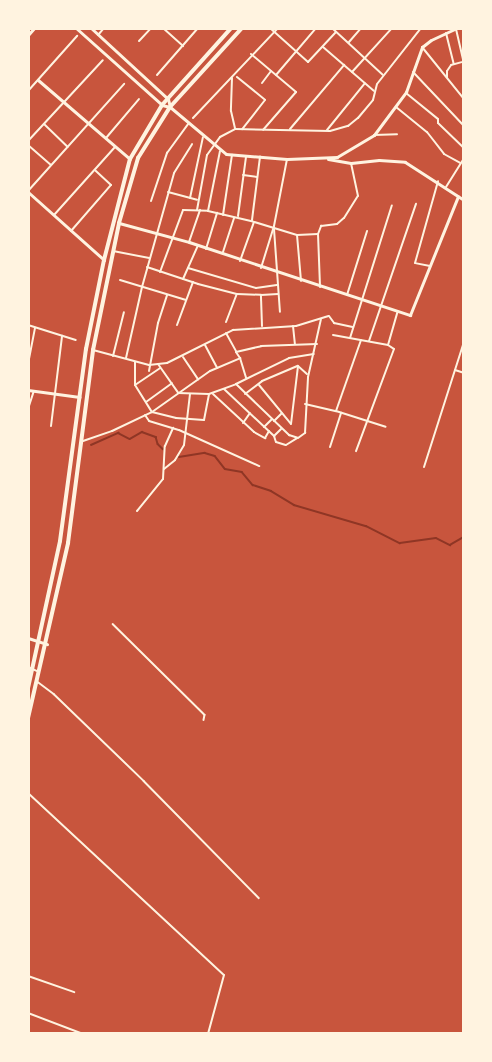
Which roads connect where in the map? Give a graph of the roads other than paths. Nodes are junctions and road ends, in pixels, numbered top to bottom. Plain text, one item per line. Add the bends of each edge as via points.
1 (34, 28) edge
2 (76, 28) edge
3 (91, 28) edge
4 (104, 28) edge
5 (151, 28) edge
6 (163, 28) edge
7 (198, 28) edge
8 (231, 28) edge
9 (242, 28) edge
10 (270, 28) edge
11 (278, 28) edge
12 (316, 28) edge
13 (332, 28) edge
14 (362, 28) edge
15 (392, 28) edge
16 (421, 28) edge
17 (455, 29) edge
18 (274, 32) junction
19 (336, 32) junction
20 (446, 33) junction
21 (28, 35) edge
22 (98, 35) junction
23 (77, 36) dead end
24 (140, 41) dead end
25 (349, 43) junction
26 (183, 46) junction
27 (323, 47) junction
28 (422, 47) junction
29 (296, 52) junction
30 (251, 54) junction
31 (365, 58) junction
32 (103, 60) dead end
33 (463, 62) edge
34 (454, 64) junction
35 (344, 65) junction
36 (271, 71) junction
37 (352, 72) junction
38 (413, 72) junction
39 (157, 75) dead end
40 (276, 75) junction
41 (384, 75) junction
42 (232, 76) junction
43 (237, 77) dead end
44 (447, 77) junction
45 (39, 80) junction
46 (262, 83) dead end
47 (365, 83) junction
48 (124, 84) dead end
49 (28, 91) edge
50 (374, 91) junction
51 (406, 92) junction
52 (139, 99) dead end
53 (168, 99) junction
54 (464, 99) edge
55 (64, 103) junction
56 (162, 105) junction
57 (170, 107) junction
58 (396, 107) junction
59 (193, 118) dead end
60 (189, 123) junction
61 (44, 124) junction
62 (89, 124) junction
63 (464, 126) edge
64 (235, 129) junction
65 (242, 129) junction
66 (290, 129) junction
67 (263, 130) junction
68 (326, 131) junction
69 (397, 134) dead end
70 (374, 135) junction
71 (203, 137) junction
72 (106, 138) junction
73 (28, 141) edge
74 (192, 144) dead end
75 (28, 145) edge
76 (212, 145) junction
77 (69, 147) junction
78 (115, 147) junction
79 (464, 147) edge
80 (220, 151) junction
81 (232, 155) junction
82 (246, 157) junction
83 (260, 157) junction
84 (464, 158) edge
85 (130, 159) junction
86 (287, 159) junction
87 (327, 159) junction
88 (460, 163) junction
89 (351, 164) junction
90 (52, 166) junction
91 (95, 170) junction
92 (243, 175) junction
93 (257, 177) junction
94 (438, 181) junction
95 (446, 187) junction
96 (28, 191) edge
97 (168, 192) junction
98 (458, 196) junction
99 (190, 198) junction
100 (198, 200) junction
101 (464, 200) edge
102 (151, 201) dead end
103 (416, 204) dead end
104 (392, 205) dead end
105 (199, 210) junction
106 (208, 211) junction
107 (217, 213) junction
108 (54, 214) junction
109 (223, 214) junction
110 (236, 218) junction
111 (253, 221) junction
112 (119, 223) junction
113 (274, 226) junction
114 (71, 231) junction
115 (367, 231) dead end
116 (159, 234) junction
117 (318, 234) junction
118 (297, 235) junction
119 (172, 238) junction
120 (189, 242) junction
121 (198, 246) junction
122 (206, 249) junction
123 (113, 251) junction
124 (223, 255) junction
125 (150, 258) junction
126 (104, 260) junction
127 (240, 261) junction
128 (430, 266) junction
129 (147, 267) junction
130 (188, 268) junction
131 (261, 268) junction
132 (160, 272) junction
133 (276, 273) junction
134 (120, 280) dead end
135 (183, 280) junction
136 (301, 281) junction
137 (193, 282) junction
138 (277, 285) junction
139 (142, 287) junction
140 (320, 287) junction
141 (237, 294) junction
142 (278, 294) junction
143 (167, 295) junction
144 (261, 295) junction
145 (347, 295) junction
146 (186, 300) junction
147 (363, 300) junction
148 (381, 306) junction
149 (398, 311) junction
150 (124, 312) dead end
151 (280, 312) dead end
152 (321, 320) junction
153 (226, 322) dead end
154 (177, 324) dead end
155 (28, 325) edge
156 (262, 326) junction
157 (293, 326) junction
158 (353, 327) junction
159 (35, 328) junction
160 (226, 333) junction
161 (333, 335) dead end
162 (62, 336) junction
163 (350, 338) junction
164 (76, 340) dead end
165 (361, 340) junction
166 (369, 341) junction
167 (464, 342) edge
168 (316, 344) junction
169 (204, 345) junction
170 (295, 345) junction
171 (387, 345) junction
172 (93, 350) junction
173 (236, 352) junction
174 (315, 354) junction
175 (113, 356) junction
176 (183, 357) junction
177 (240, 358) junction
178 (126, 359) junction
179 (135, 362) junction
180 (28, 364) edge
181 (159, 364) junction
182 (149, 365) junction
183 (298, 366) junction
184 (160, 368) junction
185 (217, 368) junction
186 (455, 370) junction
187 (148, 371) dead end
188 (464, 373) edge
189 (308, 375) junction
190 (246, 378) junction
191 (198, 379) junction
192 (172, 383) junction
193 (236, 384) junction
194 (258, 384) junction
195 (135, 385) junction
196 (224, 389) junction
197 (28, 390) edge
198 (34, 391) junction
199 (178, 393) junction
200 (55, 394) junction
201 (190, 394) junction
202 (211, 394) junction
203 (246, 394) junction
204 (80, 397) junction
205 (146, 402) junction
206 (305, 404) junction
207 (28, 409) edge
208 (336, 411) junction
209 (152, 412) junction
210 (342, 412) junction
211 (250, 413) junction
212 (282, 413) junction
213 (145, 416) junction
214 (188, 419) junction
215 (273, 420) junction
216 (367, 422) junction
217 (243, 423) junction
218 (51, 426) dead end
219 (264, 427) junction
220 (173, 428) junction
221 (386, 428) dead end
222 (281, 429) junction
223 (268, 431) junction
224 (186, 434) junction
225 (274, 436) junction
226 (298, 438) junction
227 (83, 441) junction
228 (330, 447) dead end
229 (356, 451) dead end
230 (259, 466) dead end
231 (424, 467) dead end
232 (164, 469) junction
233 (137, 511) dead end
234 (60, 541) junction
235 (68, 543) junction
236 (113, 624) dead end
237 (28, 638) edge
238 (39, 642) junction
239 (46, 644) junction
240 (31, 668) edge
241 (40, 672) junction
242 (37, 682) junction
243 (29, 685) edge
244 (28, 718) edge
245 (204, 720) dead end
246 (28, 793) edge
247 (259, 898) dead end
248 (28, 976) edge
249 (74, 992) dead end
250 (28, 1013) edge
251 (83, 1034) edge
252 (208, 1034) edge

1 - 21 street
2 - 56 street
3 - 22 street
4 - 22 street
5 - 24 street
6 - 26 street
7 - 26 street
8 - 53 main road
9 - 57 main road
10 - 18 street
11 - 18 street
12 - 29 street
13 - 19 street
14 - 25 street
15 - 31 street
16 - 41 street
17 - 20 street
17 - 33 street
18 - 29 street
18 - 30 street
19 - 25 street
19 - 27 street
20 - 28 street
20 - 34 street
22 - 53 street
23 - 45 street
25 - 31 street
26 - 39 street
27 - 29 street via 308,62
27 - 35 street
28 - 38 street
28 - 44 street
29 - 40 street
30 - 36 street
30 - 42 street
31 - 37 street
31 - 41 street
32 - 55 street
33 - 34 street
34 - 44 street
35 - 37 street
35 - 66 street
36 - 40 street
36 - 46 street
37 - 47 street
38 - 51 street
38 - 63 street
40 - 67 street via 296,92
41 - 50 street
42 - 59 street
42 - 64 street
43 - 65 street via 265,100
44 - 54 street
45 - 49 street
45 - 55 street
47 - 50 street
47 - 68 street
48 - 62 street
50 - 68 street via 373,100 358,118 348,126
51 - 58 street
51 - 79 street
52 - 72 street
53 - 56 main road
53 - 57 street
55 - 61 street
55 - 62 street
56 - 57 street
56 - 85 main road
57 - 60 street
57 - 112 main road via 138,158
58 - 70 street
58 - 88 street via 427,132 444,154
60 - 71 street
60 - 102 street via 166,153
61 - 73 street
61 - 77 street
62 - 72 street
62 - 77 street
64 - 65 street
64 - 76 street
65 - 67 street
66 - 67 street
66 - 68 street
69 - 70 street
70 - 87 street
71 - 76 street
71 - 99 street
72 - 78 street
74 - 97 street via 178,163
75 - 90 street
76 - 80 street
76 - 100 street
77 - 90 street
78 - 85 street
78 - 91 street
80 - 81 street
80 - 106 street
81 - 82 street
81 - 109 street
82 - 83 street
82 - 92 street
83 - 86 street
83 - 93 street
84 - 88 street
85 - 126 main road
86 - 87 street
86 - 113 street
87 - 89 street
88 - 95 street
89 - 94 street via 399,160
89 - 117 street via 358,196 345,218 337,224 321,226
90 - 96 street
91 - 108 street
91 - 114 street via 111,185
92 - 93 street
92 - 110 street
93 - 111 street
94 - 95 street
94 - 128 street via 415,263
95 - 98 street
96 - 108 street
97 - 99 street
97 - 116 street
98 - 101 street
98 - 128 street
99 - 100 street
100 - 105 street
103 - 148 street
104 - 147 street
105 - 106 street
105 - 119 street via 183,210
105 - 120 street
106 - 107 street
107 - 109 street
107 - 122 street
108 - 114 street
109 - 110 street
110 - 111 street
110 - 124 street
111 - 113 street
111 - 127 street
112 - 116 street
112 - 123 main road
113 - 118 street
113 - 131 street
113 - 133 street
114 - 126 street
115 - 145 street
116 - 119 street
116 - 125 street
117 - 118 street
117 - 140 street
118 - 136 street
119 - 120 street
119 - 132 street
120 - 121 street
121 - 122 street
121 - 130 street
122 - 124 street
123 - 125 street
123 - 172 main road
124 - 127 street
125 - 129 street
126 - 204 main road
127 - 131 street
128 - 149 street via 410,315
129 - 132 street
129 - 139 street
130 - 135 street
130 - 138 street via 256,288
131 - 133 street
132 - 135 street
133 - 136 street
133 - 138 street
134 - 139 street
135 - 137 street
136 - 140 street
137 - 141 street
137 - 146 street
138 - 142 street
139 - 143 street
139 - 178 street
140 - 145 street
141 - 144 street
141 - 153 street
142 - 144 street
142 - 151 street
143 - 146 street
143 - 182 street
144 - 156 street
145 - 147 street
146 - 154 street
147 - 148 street
147 - 158 street
148 - 149 street
148 - 166 street
149 - 171 street
150 - 175 street
152 - 157 street
152 - 158 street via 329,316 334,323
152 - 168 street
155 - 159 street
156 - 157 street
156 - 160 street
157 - 170 street
158 - 163 street
159 - 162 street
159 - 180 street
160 - 169 street
160 - 173 street
161 - 163 street
162 - 164 street
162 - 200 street
163 - 165 street
165 - 166 street
165 - 208 street
166 - 171 street
167 - 186 street
168 - 170 street
168 - 174 street
169 - 176 street
169 - 185 street
170 - 173 street via 261,346
171 - 216 street via 394,349
172 - 175 street
172 - 227 main road
173 - 177 street
174 - 189 street
174 - 190 street via 289,358
175 - 178 street
176 - 181 street
176 - 191 street
177 - 185 street
177 - 190 street
178 - 179 street
179 - 182 street
179 - 195 street
181 - 182 street
181 - 184 street
182 - 187 street
183 - 189 street
183 - 194 street
183 - 212 street via 291,424
184 - 192 street
184 - 195 street
185 - 191 street
186 - 188 street
186 - 231 street
189 - 206 street
190 - 193 street
191 - 199 street
192 - 199 street
192 - 205 street
193 - 196 street
193 - 203 street
194 - 203 street
194 - 212 street
195 - 205 street
196 - 202 street
196 - 211 street
197 - 198 street
198 - 200 street
198 - 207 street
199 - 201 street
199 - 209 street
200 - 204 street
200 - 218 street
201 - 202 street
201 - 214 street
202 - 214 street via 204,420
202 - 217 street
203 - 215 street
204 - 234 main road
205 - 209 street
206 - 208 street
206 - 226 street via 304,433
208 - 210 street
209 - 213 street
209 - 214 street
210 - 216 street
210 - 228 street
211 - 217 street
211 - 219 street
212 - 215 street
213 - 220 street via 149,421
213 - 227 street
214 - 224 street
215 - 219 street
215 - 222 street
216 - 221 street
216 - 229 street
217 - 223 street via 264,438
219 - 223 street
220 - 224 street
220 - 232 street via 165,446
222 - 225 street
222 - 226 street
223 - 225 street
224 - 230 street
224 - 232 street via 184,446
225 - 226 street via 276,442 286,445
227 - 235 main road
232 - 233 street via 163,479
234 - 235 main road
234 - 238 main road
235 - 239 main road
236 - 245 street via 205,715
237 - 238 street
238 - 239 street
238 - 240 main road
239 - 241 main road
240 - 241 street
240 - 243 main road
241 - 242 main road
242 - 244 main road
242 - 247 street via 144,781
246 - 252 street via 224,975
248 - 249 street
250 - 251 street

